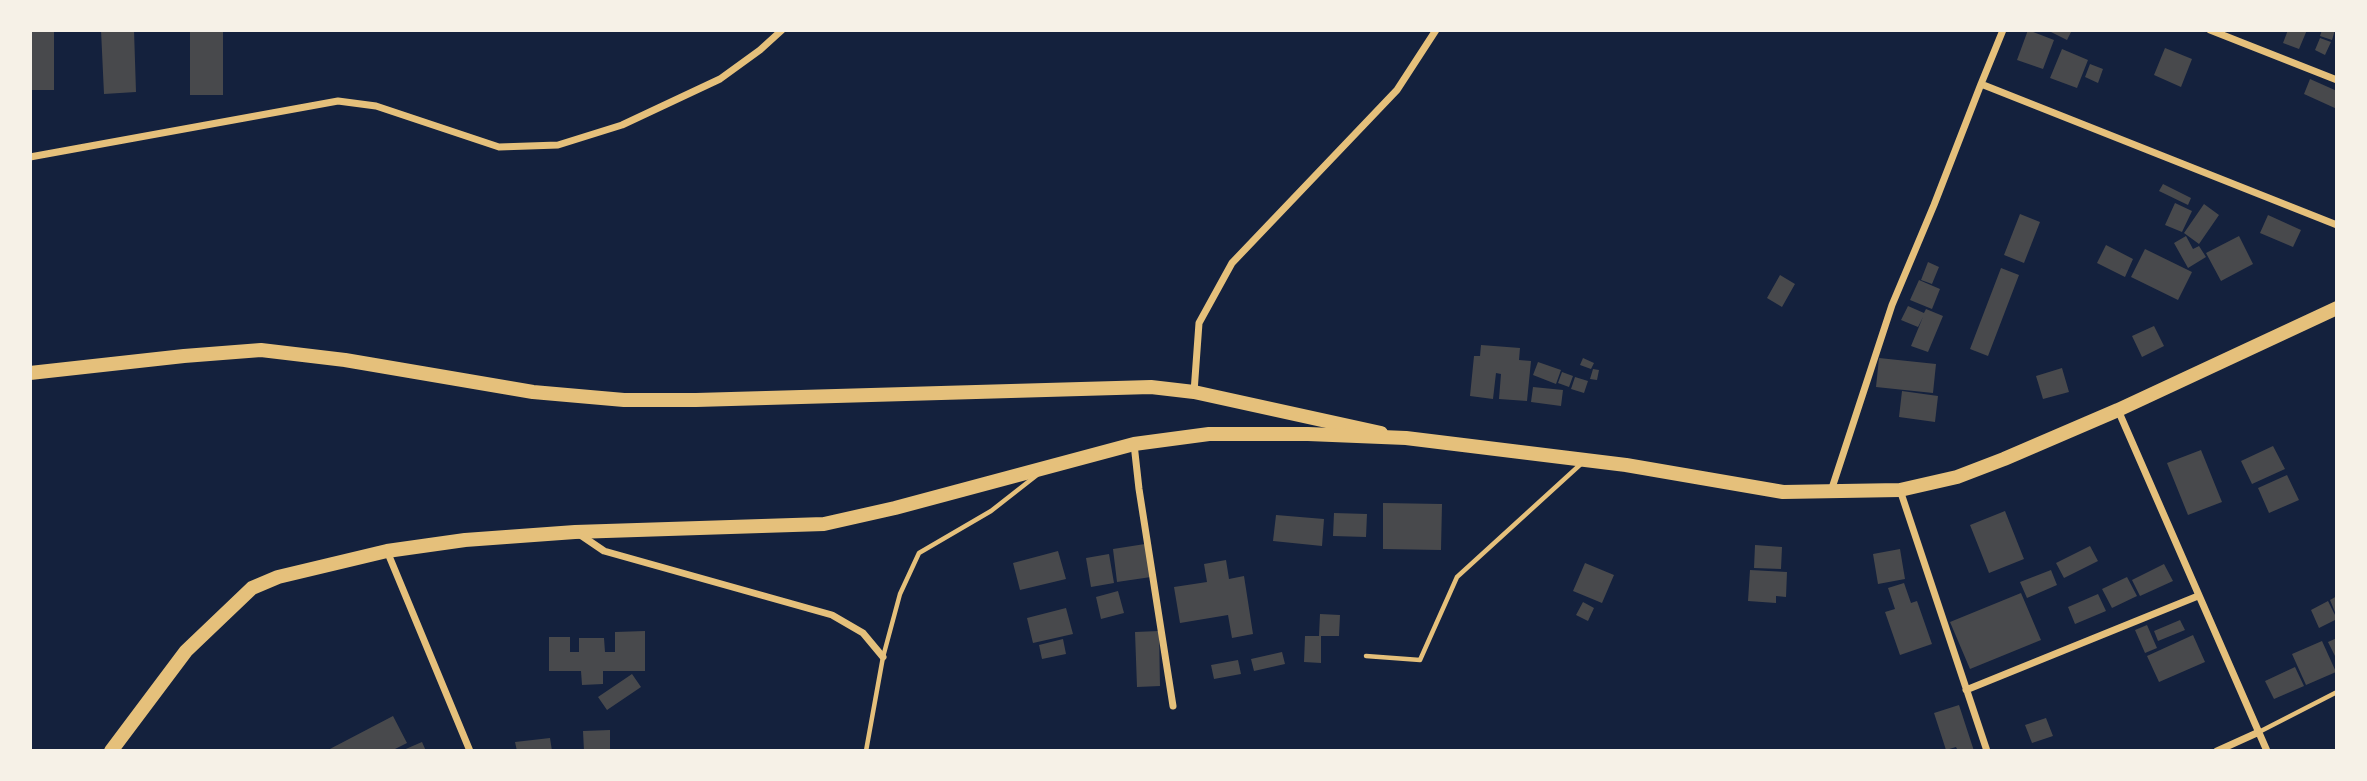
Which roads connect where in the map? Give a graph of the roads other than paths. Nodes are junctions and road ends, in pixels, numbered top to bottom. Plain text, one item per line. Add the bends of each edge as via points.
1 (782, 30) edge
2 (1436, 30) edge
3 (2003, 30) edge
4 (2210, 30) edge
5 (2337, 80) edge
6 (1981, 84) junction
7 (30, 157) edge
8 (2337, 225) edge
9 (2337, 309) edge
10 (30, 373) edge
11 (1194, 392) junction
12 (2118, 410) junction
13 (1406, 439) junction
14 (1134, 444) junction
15 (1586, 460) junction
16 (1052, 464) junction
17 (1900, 490) junction
18 (1831, 492) junction
19 (575, 532) junction
20 (387, 551) junction
21 (2198, 596) junction
22 (1366, 656) dead end
23 (883, 657) junction
24 (1966, 690) junction
25 (2337, 692) edge
26 (1174, 706) dead end
27 (2259, 732) junction
28 (111, 751) edge
29 (470, 751) edge
30 (866, 751) edge
31 (1987, 751) edge
32 (2217, 751) edge
33 (2267, 751) edge

1 - 7 street via 720,79 622,125 558,145 499,147 376,106 338,101
2 - 11 street via 1397,90 1232,263 1199,323
3 - 6 street
4 - 5 street
6 - 8 street
6 - 18 street via 1892,305
9 - 12 main road
10 - 11 main road via 261,350 533,392 624,400 1151,387
11 - 13 main road
12 - 17 main road via 1957,477
12 - 21 street
13 - 14 main road via 1209,434
13 - 15 main road
14 - 16 main road
14 - 26 street
15 - 18 main road via 1783,492
15 - 22 lane via 1457,578 1420,660
16 - 19 main road via 824,524
16 - 23 lane via 990,511 919,553 901,594
17 - 18 main road
17 - 24 street
19 - 20 main road
19 - 23 street via 604,551 832,615 863,633
20 - 28 main road via 278,577 252,588 186,651
20 - 29 street
21 - 24 street
21 - 27 street
23 - 30 lane
24 - 31 street
25 - 27 lane
27 - 32 street
27 - 33 street

